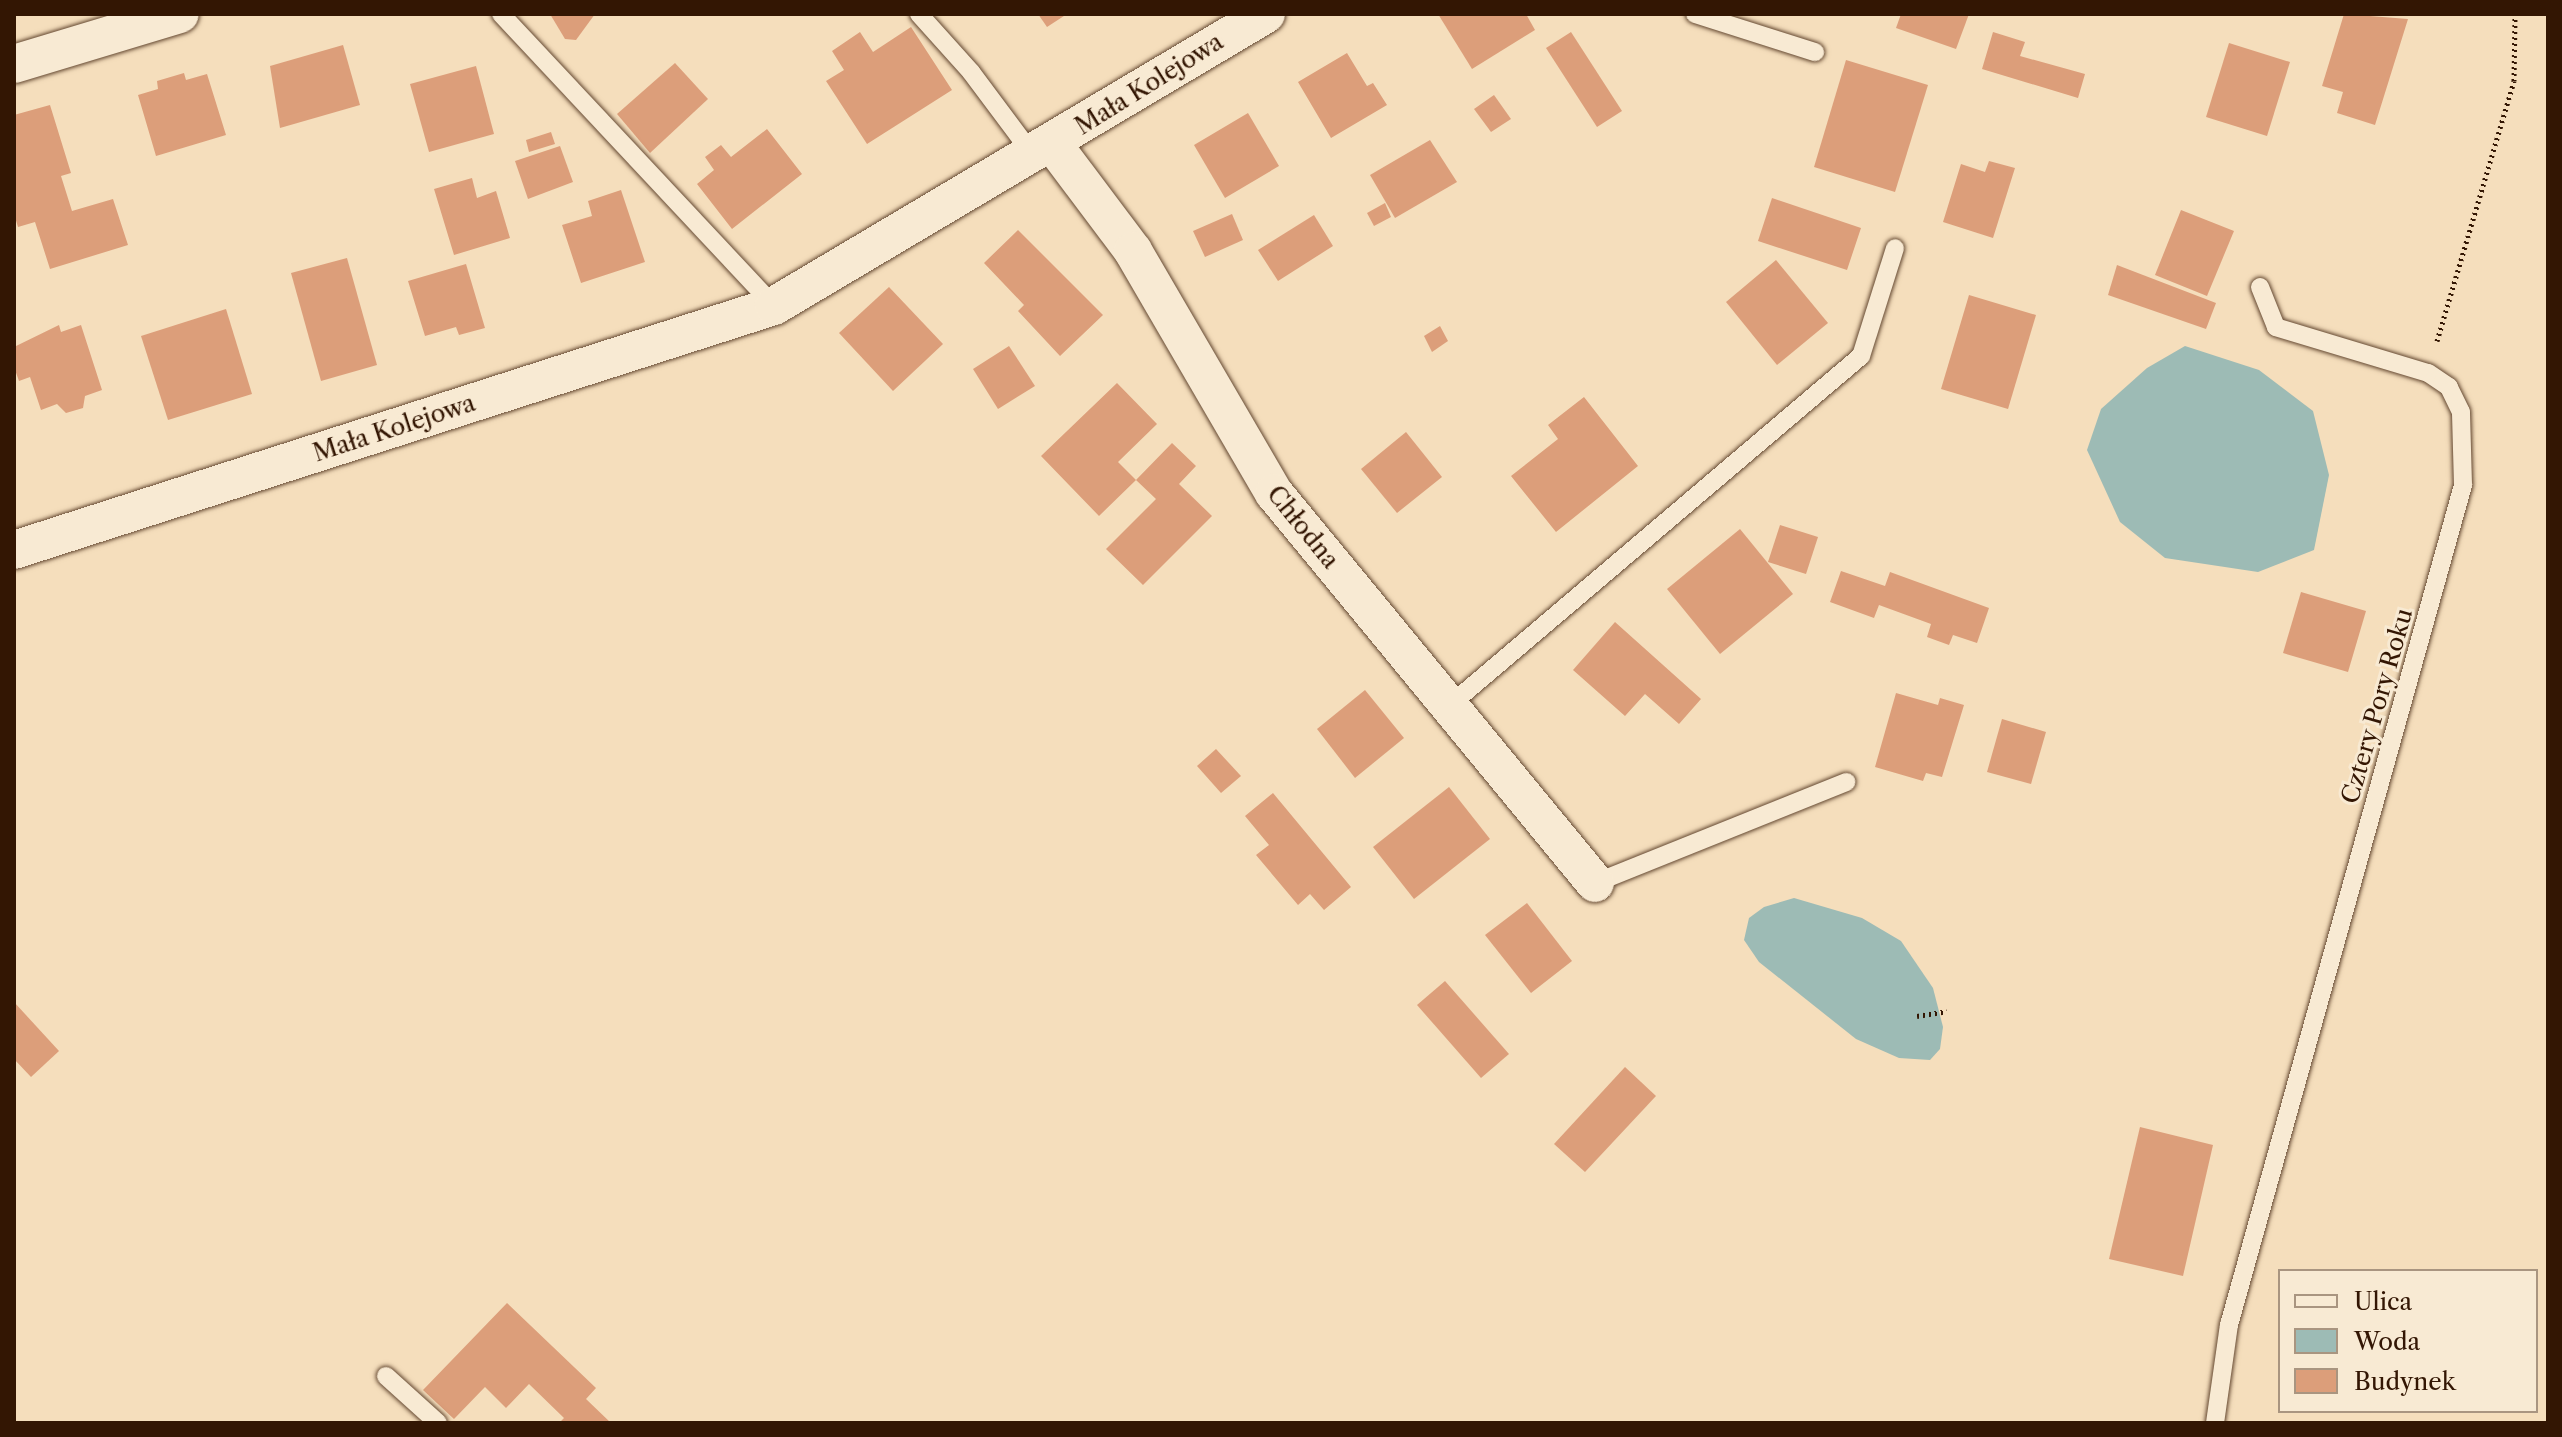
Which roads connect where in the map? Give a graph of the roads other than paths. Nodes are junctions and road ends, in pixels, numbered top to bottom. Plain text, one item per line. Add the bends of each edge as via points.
1 (180, 14) edge
2 (501, 14) edge
3 (919, 14) edge
4 (1266, 14) edge
5 (1695, 14) edge
6 (1232, 23) edge
7 (1815, 52) dead end
8 (14, 64) edge
9 (1043, 149) junction
10 (1895, 248) dead end
11 (2260, 287) dead end
12 (774, 306) junction
13 (14, 550) edge
14 (1450, 705) junction
15 (1846, 782) dead end
16 (1595, 883) joint
17 (386, 1376) dead end
18 (438, 1423) edge
19 (2215, 1423) edge

1 - 8 street
2 - 12 lane
3 - 9 lane
4 - 6 street, Mała Kolejowa
5 - 7 lane
6 - 9 street, Mała Kolejowa
9 - 12 street, Mała Kolejowa
9 - 14 street, Chłodna via 1133,251 1274,493
10 - 14 lane via 1861,356
11 - 19 lane, Cztery Pory Roku via 2276,327 2428,373 2449,387 2461,412 2463,485 2229,1325
12 - 13 street, Mała Kolejowa
14 - 16 street, Chłodna
15 - 16 lane
17 - 18 lane

